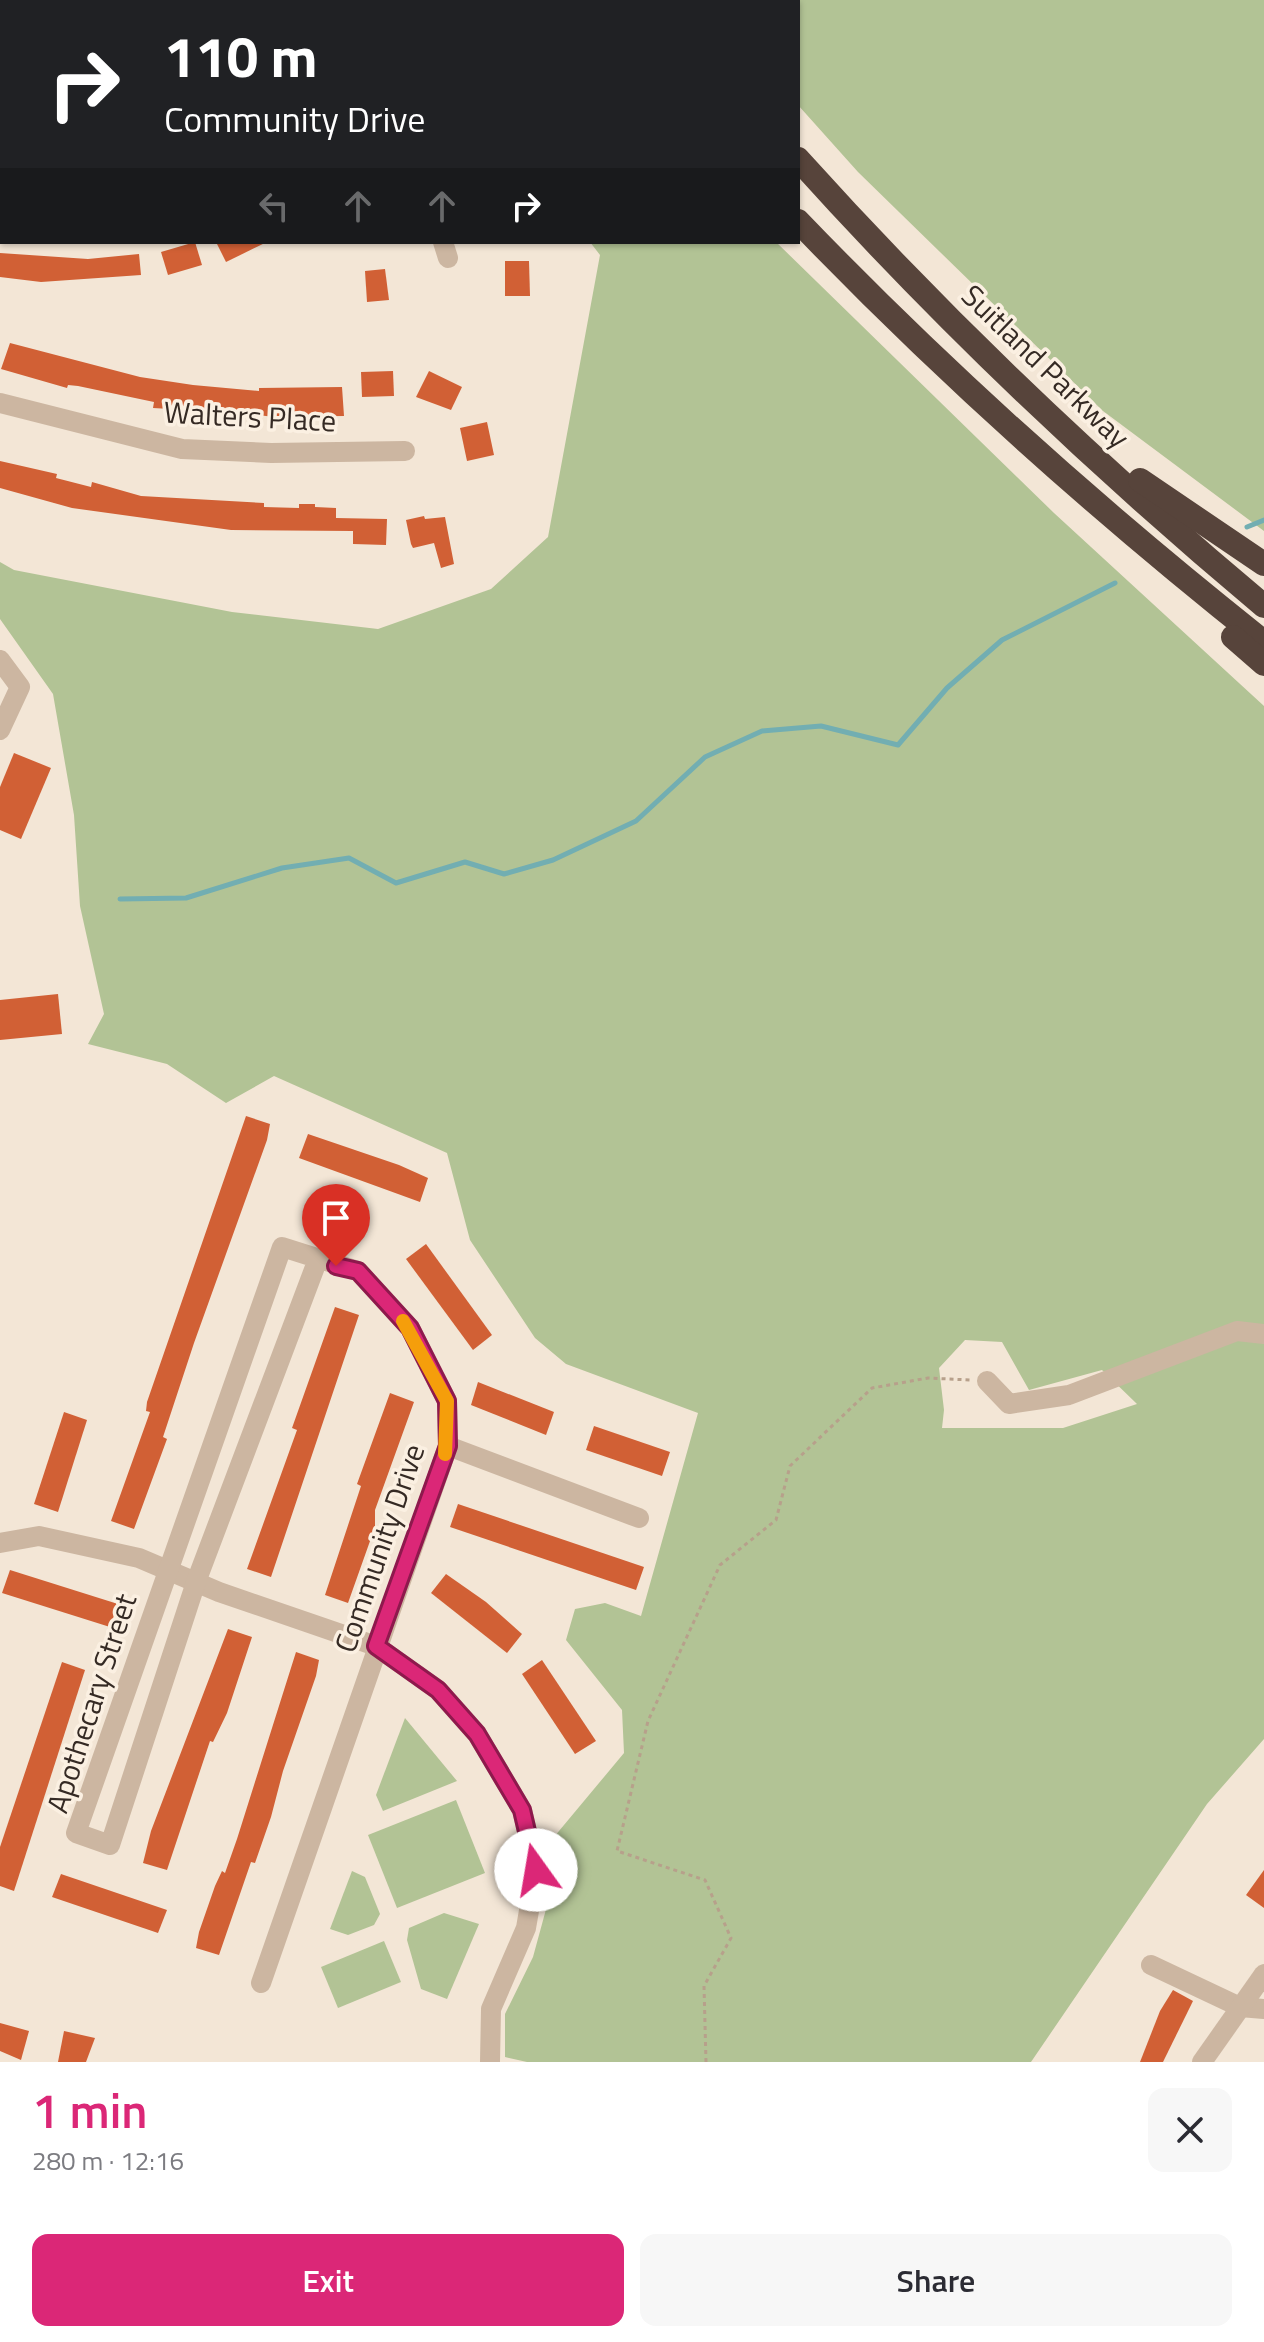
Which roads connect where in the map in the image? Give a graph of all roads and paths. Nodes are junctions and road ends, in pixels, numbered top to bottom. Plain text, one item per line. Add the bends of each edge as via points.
1 (800, 161) edge
2 (800, 223) edge
3 (1011, 379) junction
4 (0, 403) edge
5 (405, 451) dead end
6 (1109, 515) junction
7 (1264, 564) edge
8 (1264, 606) edge
9 (1264, 642) edge
10 (0, 660) edge
11 (1264, 664) edge
12 (0, 730) edge
13 (282, 1247) joint
14 (318, 1259) junction
15 (1264, 1334) edge
16 (987, 1381) joint
17 (448, 1446) junction
18 (639, 1518) dead end
19 (0, 1543) edge
20 (167, 1570) junction
21 (196, 1582) junction
22 (376, 1646) junction
23 (1151, 1965) dead end
24 (1264, 1974) edge
25 (261, 1983) dead end
26 (1240, 2007) junction
27 (1264, 2009) edge
28 (490, 2062) edge
29 (706, 2062) edge
30 (1202, 2062) edge

1 - 3 highway, Suitland Parkway
2 - 6 highway via 918,341
3 - 7 highway via 1162,497
3 - 8 highway, Suitland Parkway
4 - 5 street, Walters Place via 182,449
6 - 9 highway
6 - 11 highway via 1175,590
10 - 12 street via 20,687
13 - 14 street, Community Drive
13 - 20 street, Apothecary Street
14 - 17 street, Community Drive via 358,1271 410,1328 447,1401
14 - 21 street, Apothecary Street
15 - 16 street via 1237,1331 1069,1395 1009,1404
16 - 29 path via 928,1378 872,1388 790,1466 776,1520 720,1565 648,1721 617,1851 705,1880 731,1938 704,1986
17 - 18 street
17 - 22 street, Community Drive
19 - 20 street via 39,1536 139,1558
20 - 21 street
20 - 21 street, Apothecary Street via 76,1833 110,1845
21 - 22 street
22 - 25 street, Community Drive
22 - 28 street via 438,1690 477,1734 522,1810 536,1870 526,1928 491,2009
23 - 26 street
24 - 26 street
26 - 27 street
26 - 30 street

